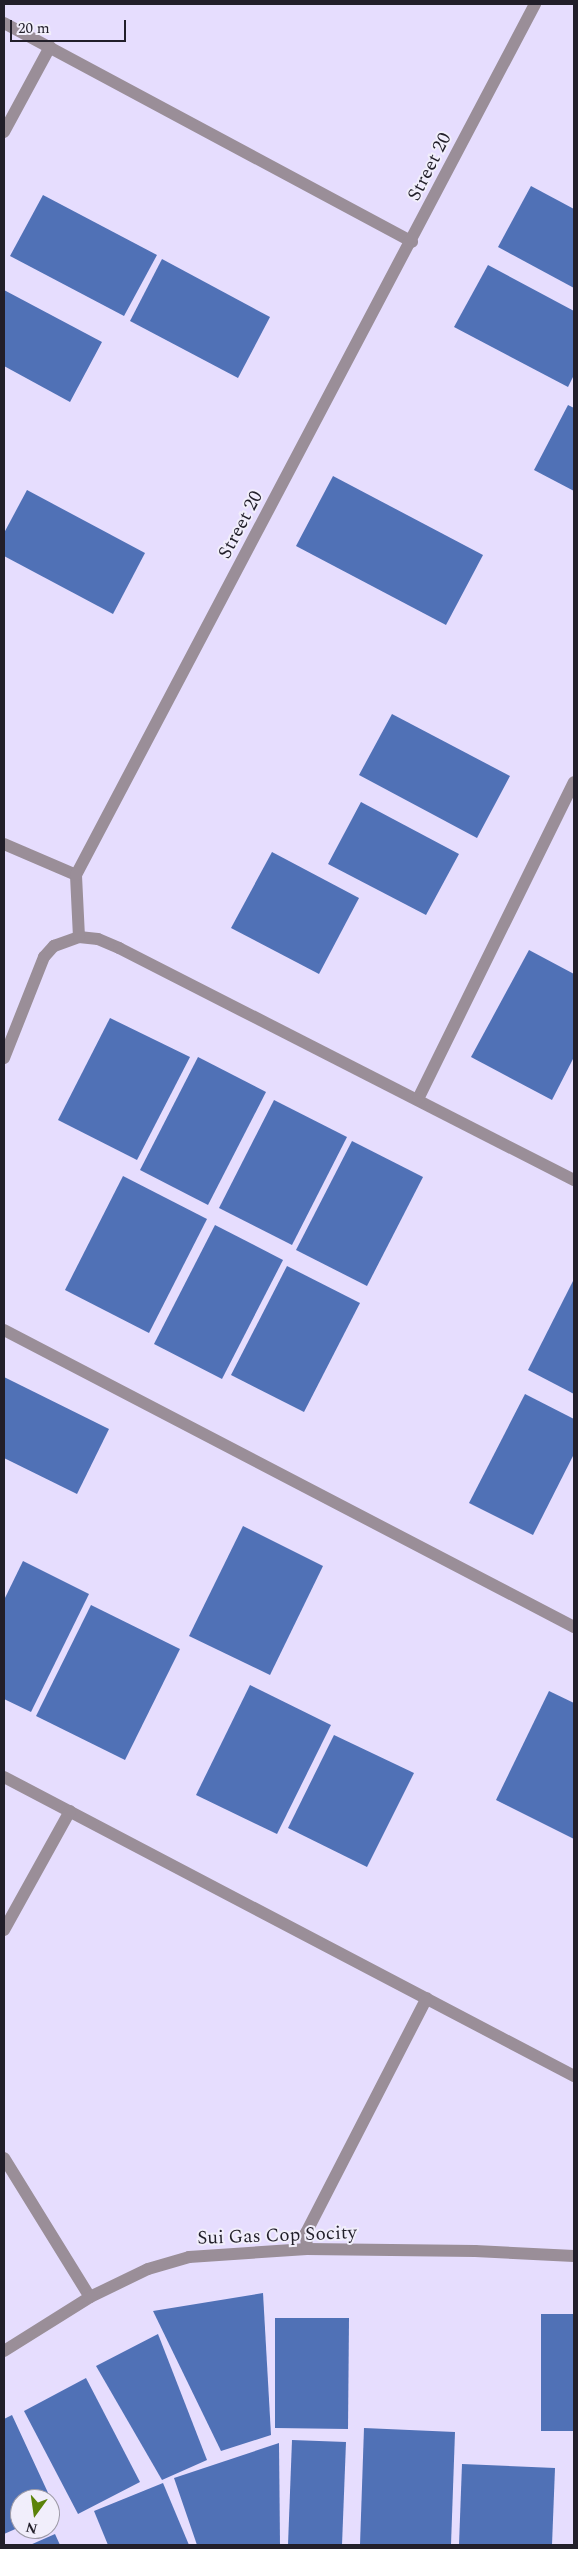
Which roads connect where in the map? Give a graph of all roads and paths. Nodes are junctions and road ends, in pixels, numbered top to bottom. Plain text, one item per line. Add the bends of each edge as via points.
1 (535, 4) edge
2 (4, 23) edge
3 (50, 47) junction
4 (4, 132) edge
5 (412, 242) junction
6 (574, 782) edge
7 (4, 844) edge
8 (76, 875) junction
9 (79, 936) junction
10 (4, 1058) edge
11 (418, 1099) junction
12 (574, 1180) edge
13 (4, 1330) edge
14 (574, 1627) edge
15 (4, 1777) edge
16 (70, 1811) junction
17 (4, 1930) edge
18 (427, 1998) junction
19 (574, 2076) edge
20 (4, 2158) edge
21 (307, 2249) junction
22 (574, 2256) edge
23 (90, 2297) junction
24 (4, 2351) edge

1 - 5 street, Street 20
2 - 3 street
3 - 4 street
3 - 5 street
5 - 8 street, Street 20
6 - 11 street
7 - 8 street
8 - 9 street
9 - 10 street via 54,946 44,956
9 - 11 street via 119,948
11 - 12 street
13 - 14 street
15 - 16 street
16 - 17 street
16 - 18 street
18 - 19 street
18 - 21 street via 306,2233
20 - 23 street
21 - 22 street, Sui Gas Cop Socity
21 - 23 street, Sui Gas Cop Socity via 190,2257 148,2269
23 - 24 street, Sui Gas Cop Socity

